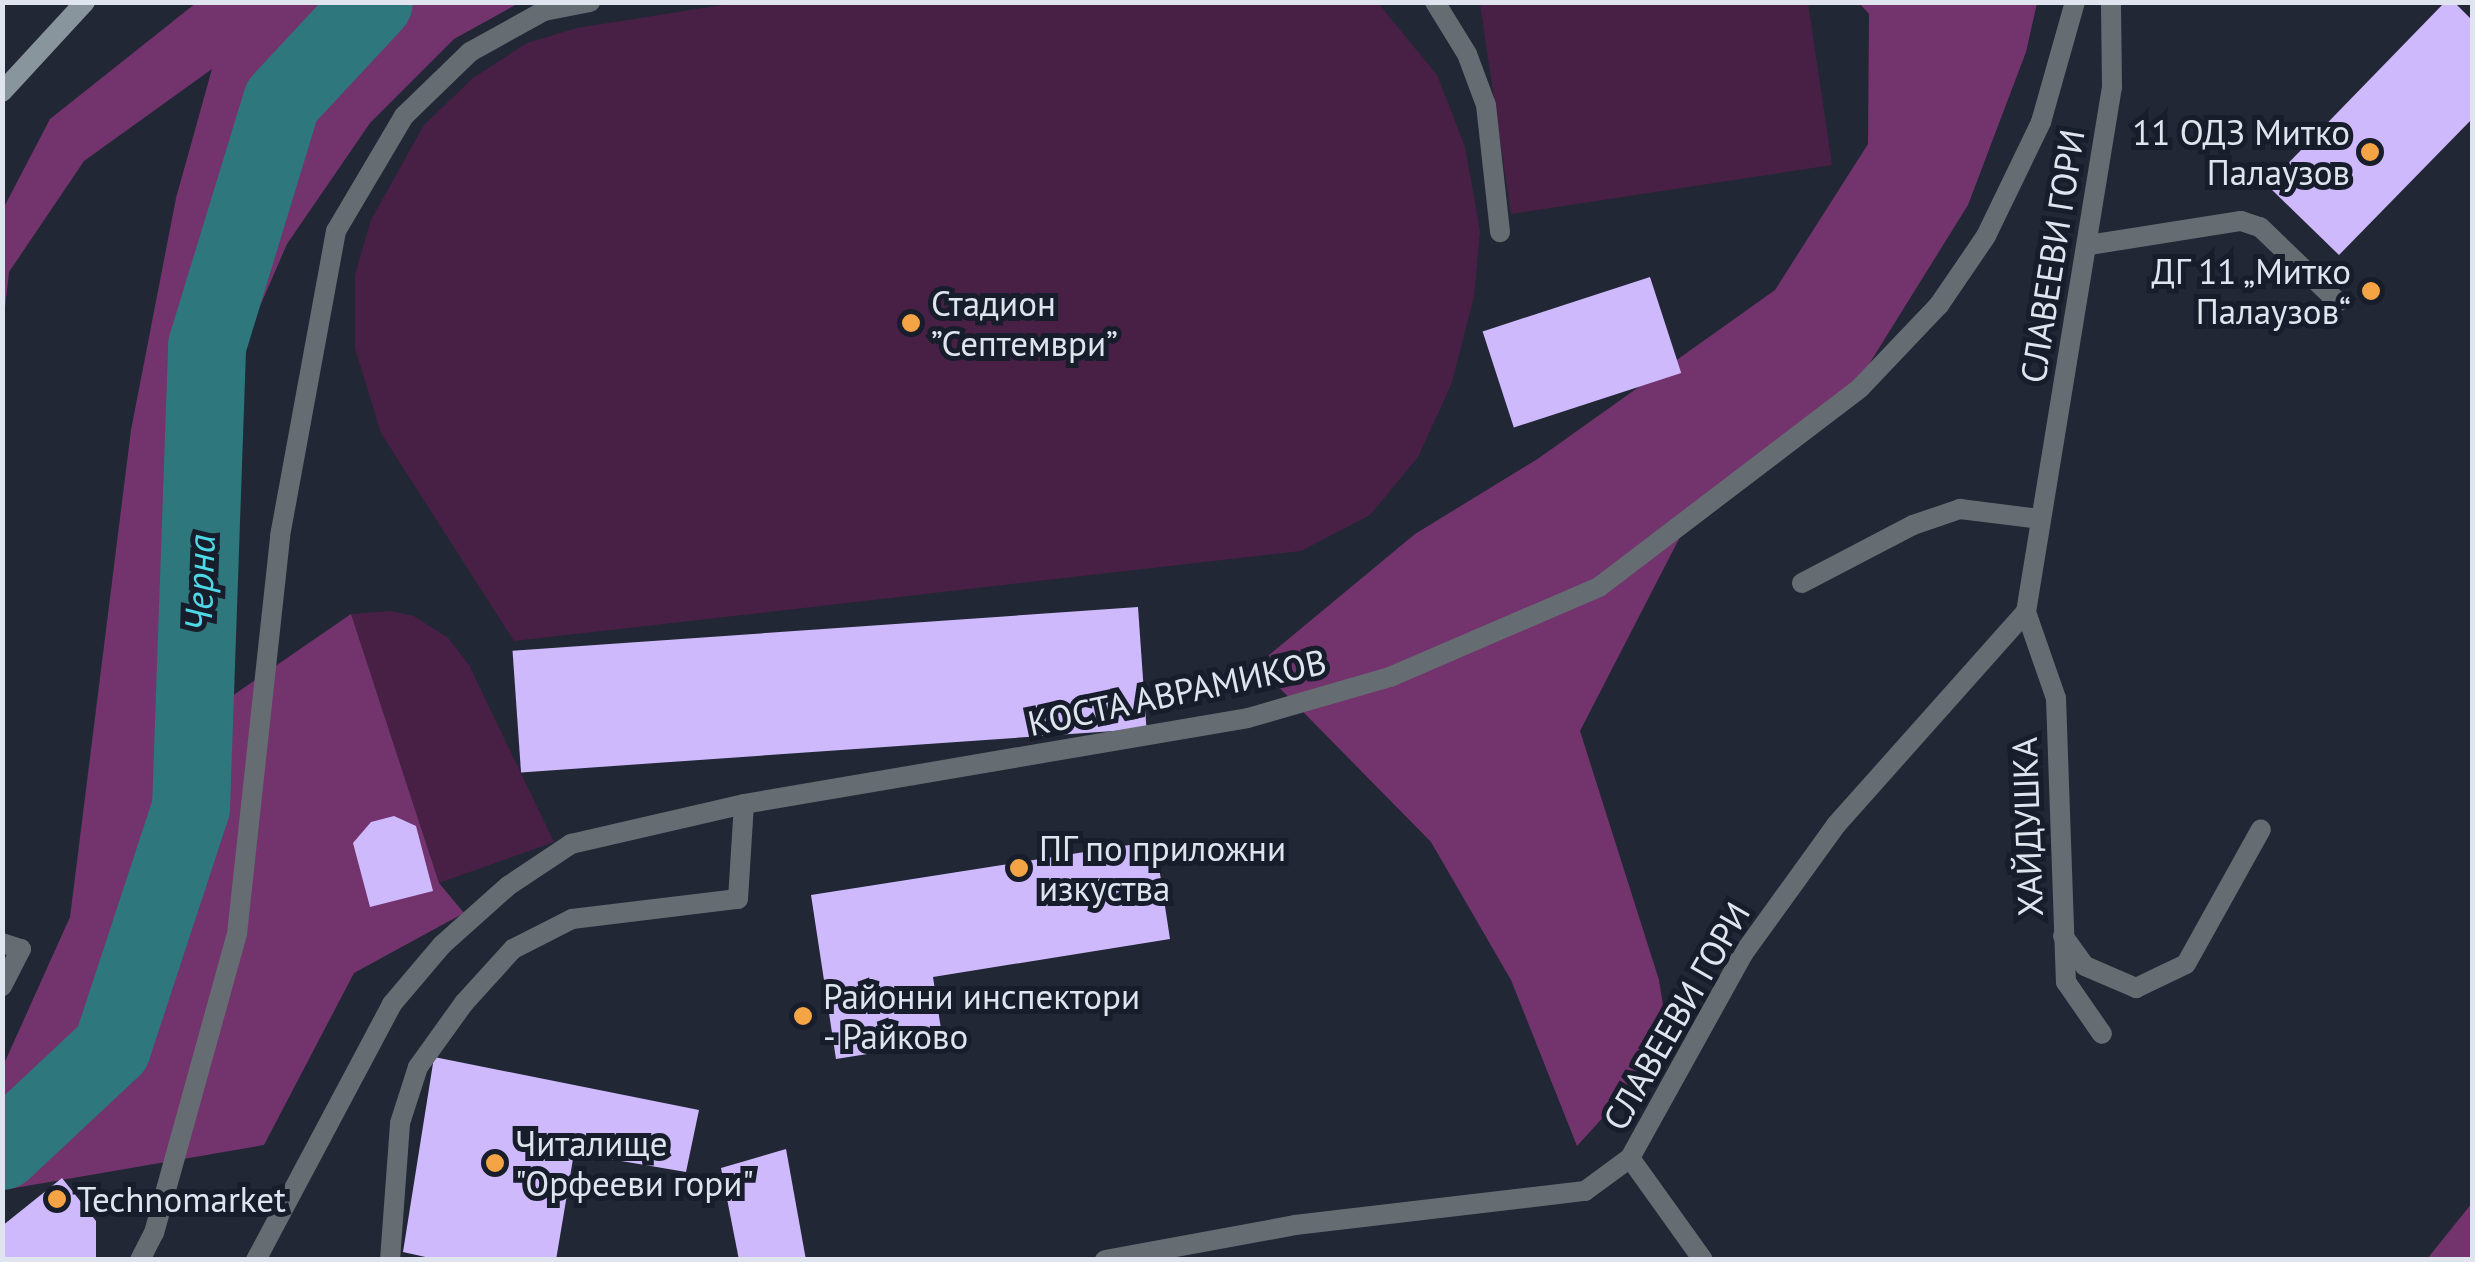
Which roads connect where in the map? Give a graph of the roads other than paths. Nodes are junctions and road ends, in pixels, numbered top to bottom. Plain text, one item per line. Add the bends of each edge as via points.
1 (85, 2) edge
2 (590, 2) edge
3 (1435, 2) edge
4 (2075, 2) edge
5 (2111, 2) edge
6 (2, 92) edge
7 (1500, 232) dead end
8 (2089, 245) junction
9 (2338, 302) dead end
10 (2040, 519) junction
11 (1802, 583) dead end
12 (2026, 612) junction
13 (744, 804) junction
14 (2261, 829) dead end
15 (2063, 936) junction
16 (2, 943) edge
17 (2, 986) edge
18 (2102, 1034) dead end
19 (1630, 1158) junction
20 (140, 1260) edge
21 (256, 1260) edge
22 (390, 1260) edge
23 (1105, 1260) edge
24 (1703, 1260) edge

1 - 6 main road
2 - 20 street via 544,11 470,52 404,116 336,230 280,536 236,934 154,1232
3 - 7 street via 1467,54 1486,105
4 - 13 street, КОСТА АВРАМИКОВ via 2041,122 1986,236 1939,305 1860,388 1600,587 1390,678 1248,718
5 - 8 street, СЛАВЕЕВИ ГОРИ via 2112,88
8 - 9 street via 2241,222 2260,227
8 - 10 street, СЛАВЕЕВИ ГОРИ
10 - 11 street via 1960,509 1913,525
10 - 12 street, СЛАВЕЕВИ ГОРИ
12 - 15 street, ХАЙДУШКА via 2056,698
12 - 19 street, СЛАВЕЕВИ ГОРИ via 1836,825 1743,954
13 - 21 street, КОСТА АВРАМИКОВ via 571,844 508,886 442,945 392,1004
13 - 22 street via 744,886 738,899 572,919 513,949 464,1003 418,1067 400,1123
14 - 15 street via 2186,964 2136,988 2085,966
15 - 18 street, ХАЙДУШКА via 2066,982
16 - 17 street via 21,949
19 - 23 street, СЛАВЕЕВИ ГОРИ via 1584,1191 1295,1225
19 - 24 street

